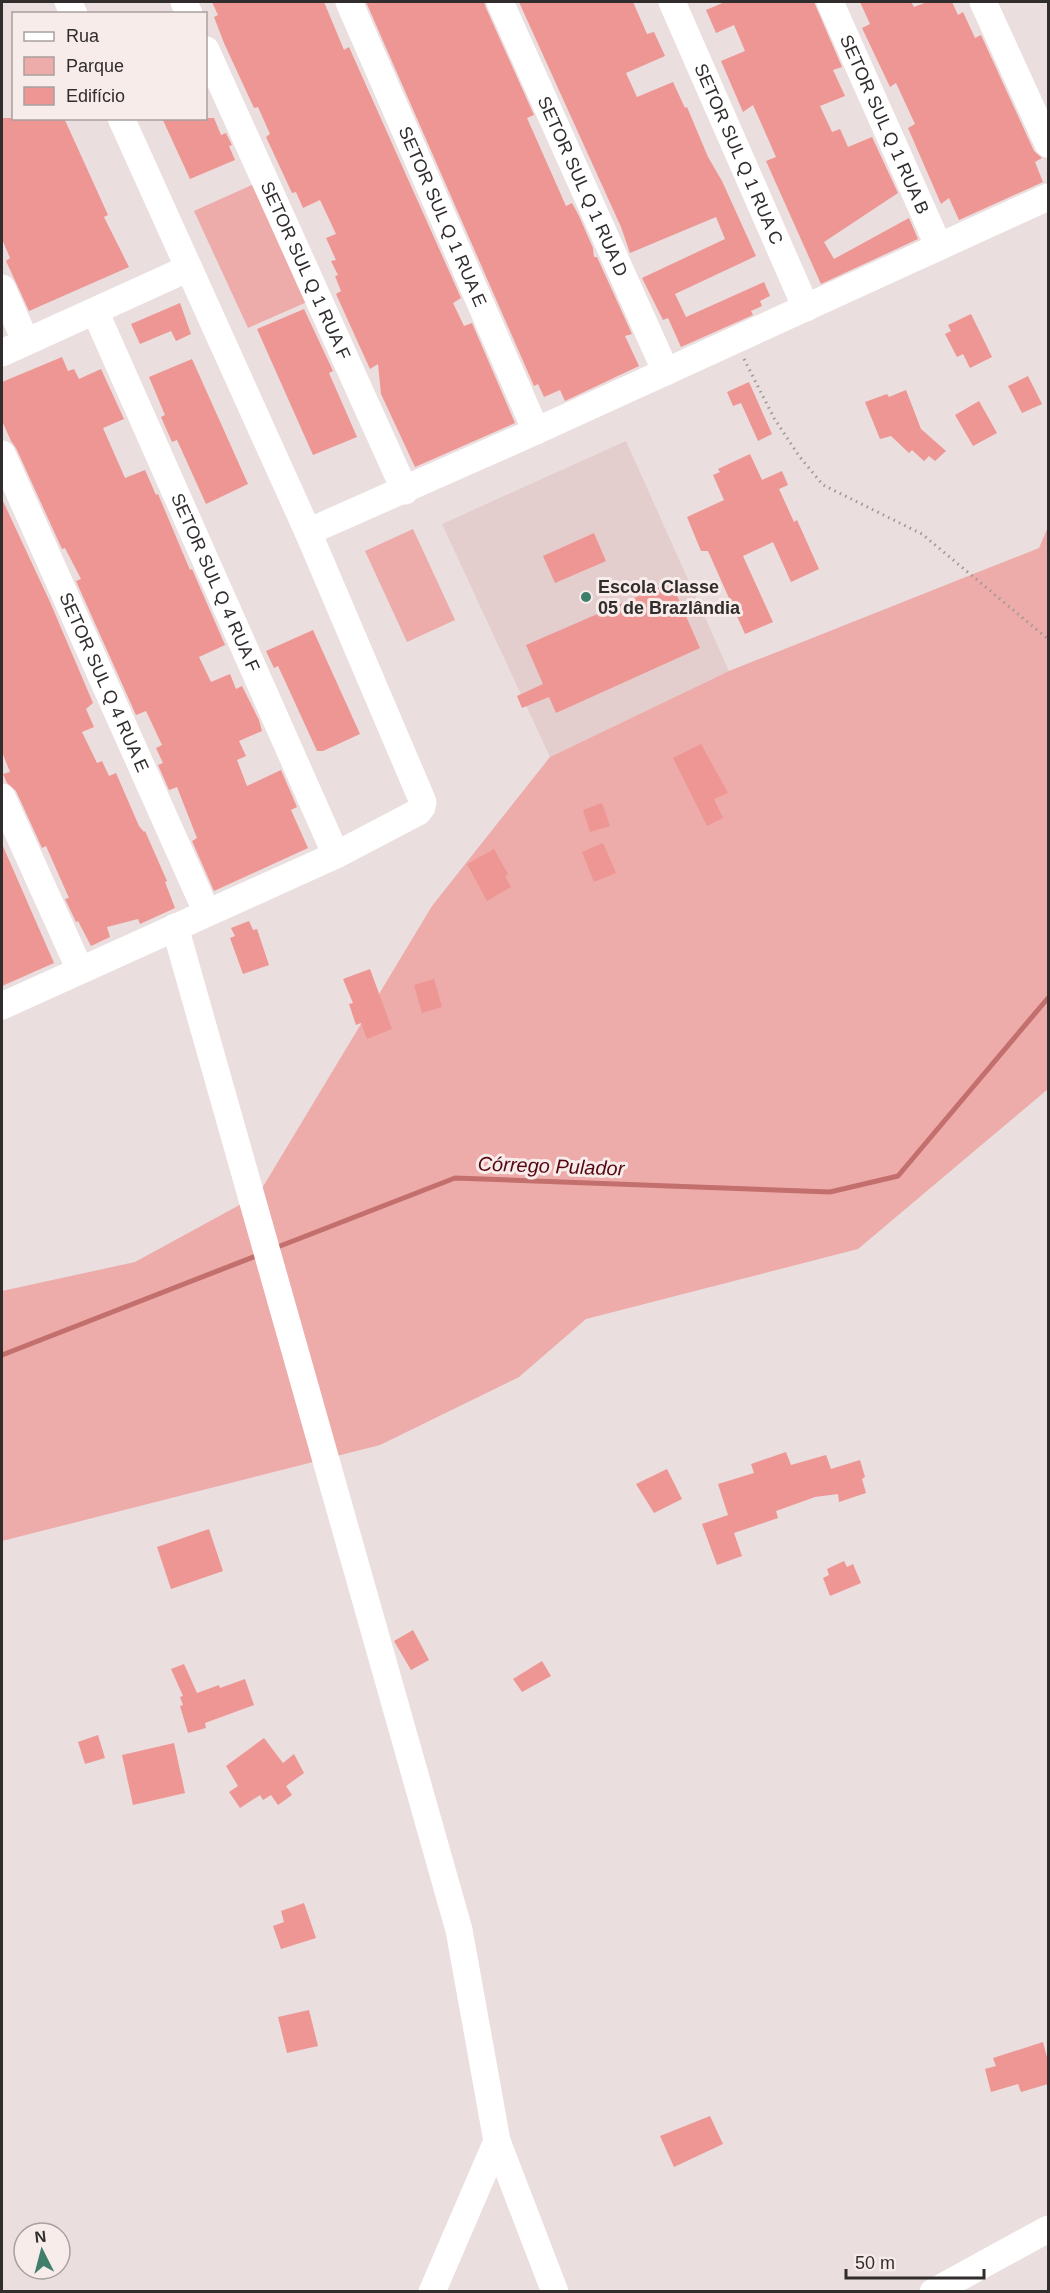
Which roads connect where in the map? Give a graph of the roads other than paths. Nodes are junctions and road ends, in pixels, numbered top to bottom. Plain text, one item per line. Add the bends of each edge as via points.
1 (349, 2) edge
2 (500, 2) edge
3 (672, 2) edge
4 (830, 2) edge
5 (983, 2) edge
6 (207, 52) edge
7 (122, 120) edge
8 (1048, 144) edge
9 (1048, 196) edge
10 (939, 247) junction
11 (189, 268) junction
12 (2, 288) edge
13 (806, 308) junction
14 (95, 311) junction
15 (26, 342) junction
16 (2, 353) edge
17 (666, 372) junction
18 (536, 431) junction
19 (2, 454) edge
20 (405, 491) junction
21 (308, 532) junction
22 (2, 796) edge
23 (336, 855) junction
24 (207, 913) junction
25 (174, 927) junction
26 (80, 970) junction
27 (2, 1006) edge
28 (497, 2141) junction
29 (1048, 2229) edge
30 (432, 2292) edge
31 (555, 2292) edge
32 (933, 2292) edge

1 - 18 street, SETOR SUL Q 1 RUA E
2 - 17 street, SETOR SUL Q 1 RUA D
3 - 13 street, SETOR SUL Q 1 RUA C
4 - 10 street, SETOR SUL Q 1 RUA B
5 - 8 street
6 - 20 street, SETOR SUL Q 1 RUA F
7 - 11 street
9 - 10 street
10 - 13 street
11 - 14 street
11 - 21 street
12 - 15 street
13 - 17 street
14 - 15 street
14 - 23 street, SETOR SUL Q 4 RUA F
15 - 16 street
17 - 18 street
18 - 20 street
19 - 24 street, SETOR SUL Q 4 RUA E
20 - 21 street
21 - 23 street via 423,802 418,812
22 - 26 street
23 - 24 street
24 - 25 street
25 - 26 street
25 - 28 street via 459,1930
26 - 27 street
28 - 30 street
28 - 31 street
29 - 32 street

